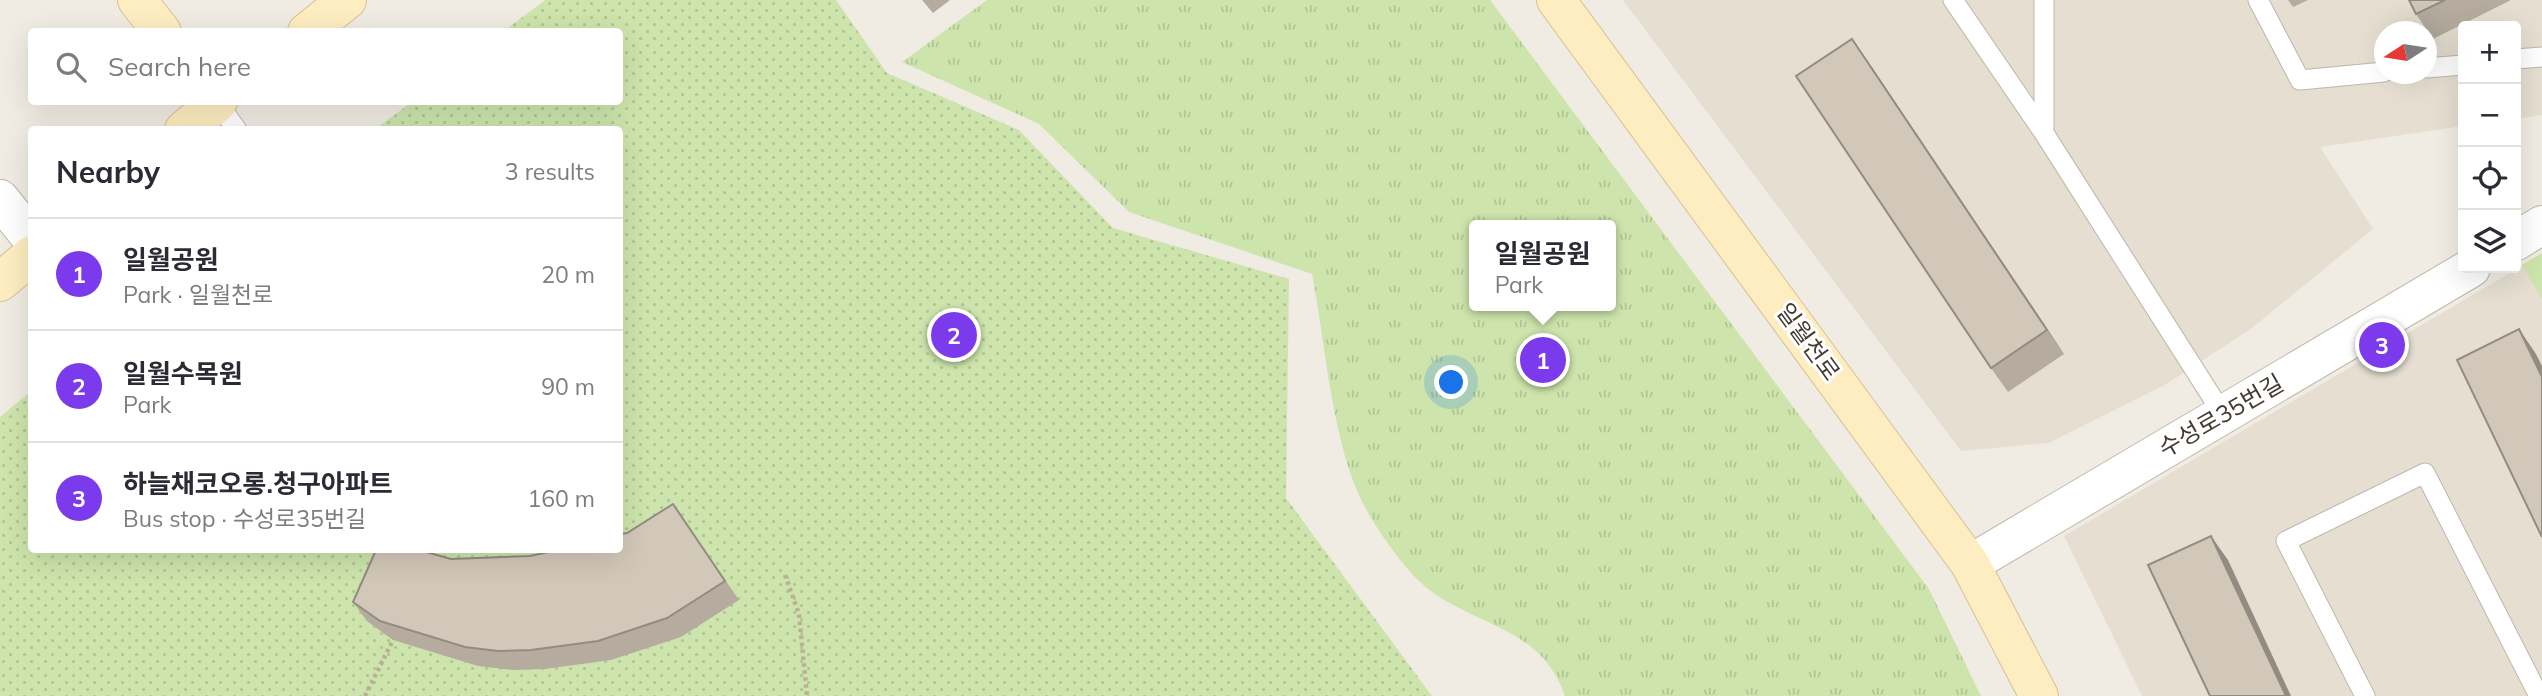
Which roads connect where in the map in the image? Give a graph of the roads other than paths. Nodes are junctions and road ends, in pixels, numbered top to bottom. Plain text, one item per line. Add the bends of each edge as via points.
1 (137, 0) edge
2 (347, 0) edge
3 (1556, 0) edge
4 (1953, 0) edge
5 (2044, 0) edge
6 (2258, 0) edge
7 (159, 28) edge
8 (312, 28) edge
9 (2542, 57) edge
10 (2521, 59) edge
11 (2458, 65) edge
12 (2437, 67) edge
13 (2374, 73) edge
14 (213, 105) edge
15 (219, 105) edge
16 (189, 126) edge
17 (234, 126) edge
18 (2044, 133) junction
19 (0, 199) edge
20 (2542, 225) edge
21 (28, 234) edge
22 (2521, 238) edge
23 (28, 258) edge
24 (2463, 273) edge
25 (0, 282) edge
26 (2224, 416) junction
27 (1970, 564) junction
28 (2039, 696) edge
29 (2365, 696) edge
30 (2539, 696) edge

1 - 7 street
2 - 8 street
3 - 27 street, 일월천로
4 - 18 lane
5 - 18 lane
6 - 13 lane via 2300,80
9 - 10 lane
11 - 12 lane
14 - 16 street
15 - 17 lane
18 - 26 lane
19 - 21 street
20 - 22 street
23 - 25 street
24 - 26 street, 수성로35번길
26 - 27 street, 수성로35번길
27 - 28 street, 일월천로
29 - 30 lane via 2286,541 2425,473

